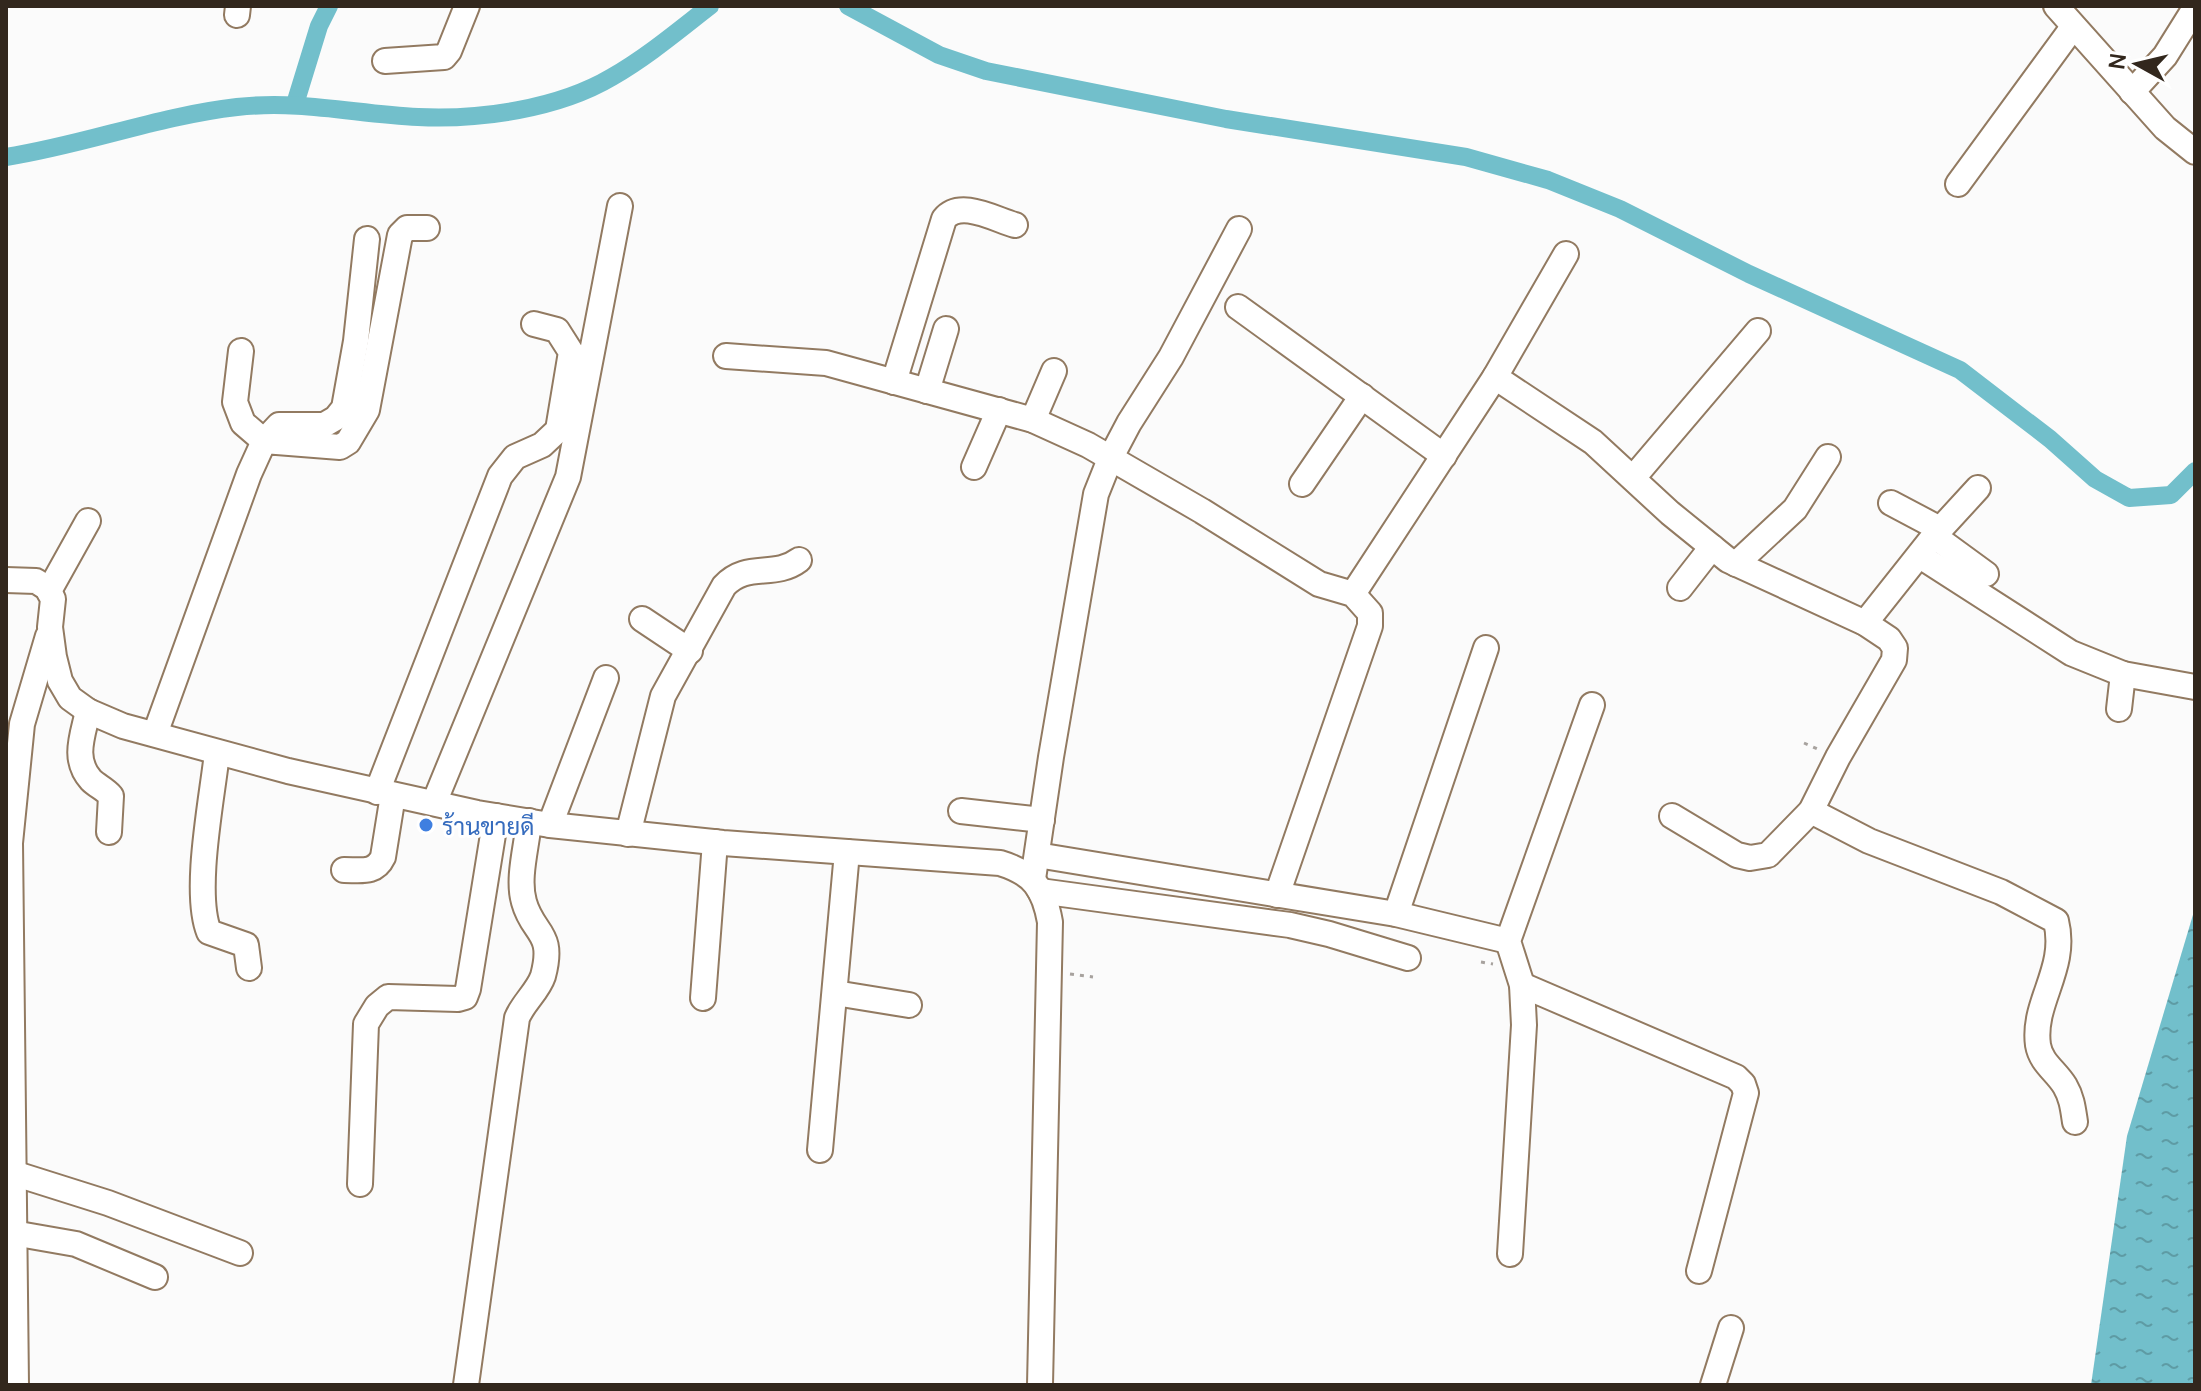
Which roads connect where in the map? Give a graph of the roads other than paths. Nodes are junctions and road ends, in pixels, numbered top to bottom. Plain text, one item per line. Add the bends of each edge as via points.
1 (467, 6) edge
2 (2056, 6) edge
3 (2195, 8) edge
4 (2073, 27) junction
5 (385, 61) dead end
6 (2132, 92) junction
7 (2195, 152) edge
8 (1958, 184) dead end
9 (620, 206) dead end
10 (1015, 225) dead end
11 (427, 228) dead end
12 (1239, 229) dead end
13 (367, 239) dead end
14 (1566, 254) dead end
15 (1238, 307) dead end
16 (534, 324) dead end
17 (946, 329) dead end
18 (1758, 331) dead end
19 (241, 351) dead end
20 (726, 356) dead end
21 (1054, 371) dead end
22 (1495, 377) junction
23 (894, 382) junction
24 (927, 391) junction
25 (1362, 396) junction
26 (999, 410) junction
27 (1033, 420) junction
28 (264, 441) junction
29 (1444, 456) junction
30 (1828, 457) dead end
31 (1110, 459) junction
32 (974, 467) dead end
33 (1633, 478) junction
34 (1302, 484) dead end
35 (1978, 488) dead end
36 (1891, 503) dead end
37 (88, 521) dead end
38 (1932, 540) junction
39 (1712, 547) junction
40 (799, 560) dead end
41 (1736, 564) junction
42 (1986, 574) dead end
43 (6, 580) edge
44 (1680, 588) dead end
45 (49, 591) junction
46 (1353, 594) junction
47 (642, 619) dead end
48 (1865, 623) junction
49 (50, 627) junction
50 (1486, 648) dead end
51 (690, 651) junction
52 (2123, 674) junction
53 (606, 678) dead end
54 (2195, 687) edge
55 (1592, 705) dead end
56 (2119, 709) dead end
57 (88, 711) junction
58 (155, 734) junction
59 (217, 753) junction
60 (385, 793) junction
61 (434, 803) junction
62 (961, 811) dead end
63 (1811, 811) junction
64 (496, 816) junction
65 (1672, 816) dead end
66 (1042, 820) junction
67 (540, 823) junction
68 (109, 832) dead end
69 (628, 834) junction
70 (715, 842) junction
71 (847, 852) junction
72 (344, 870) dead end
73 (1037, 875) junction
74 (1277, 895) junction
75 (1396, 914) junction
76 (1508, 941) junction
77 (1408, 958) dead end
78 (249, 968) dead end
79 (1522, 985) junction
80 (835, 993) junction
81 (703, 998) dead end
82 (909, 1005) dead end
83 (9, 1052) edge
84 (2075, 1122) dead end
85 (820, 1150) dead end
86 (13, 1173) junction
87 (360, 1184) dead end
88 (13, 1233) junction
89 (240, 1253) dead end
90 (1510, 1254) dead end
91 (1699, 1271) dead end
92 (155, 1277) dead end
93 (1731, 1328) dead end
94 (16, 1385) edge
95 (466, 1385) edge
96 (1040, 1385) edge
97 (1713, 1385) edge

1 - 5 street via 444,57
2 - 4 street
3 - 6 street via 2165,56
4 - 6 street
4 - 8 street
6 - 7 street
9 - 61 street via 574,458
10 - 23 street via 960,209 949,212
11 - 28 street via 407,228 400,235 367,410 348,442 340,447
12 - 31 street
13 - 28 street via 344,408 324,425 279,425
14 - 22 street
15 - 25 street
16 - 60 street via 557,330 571,352 558,430 542,445 515,457 500,476
17 - 24 street
18 - 33 street
19 - 28 street via 235,402 243,423
20 - 23 street via 826,363
21 - 27 street
22 - 29 street
22 - 33 street via 1593,442
23 - 24 street
24 - 26 street
25 - 29 street
25 - 34 street
26 - 27 street
26 - 32 street
27 - 31 street
28 - 58 street
29 - 46 street
30 - 41 street via 1795,509
31 - 46 street via 1319,584
31 - 66 street via 1096,494 1084,554
33 - 39 street
35 - 38 street
36 - 38 street
37 - 45 street
38 - 42 street
38 - 48 street
38 - 52 street via 2071,653
39 - 41 street
39 - 44 street
40 - 51 street via 789,568 749,571 730,579
41 - 48 street
43 - 45 street via 36,581
45 - 49 street
46 - 74 street via 1370,613 1370,626
47 - 51 street
48 - 63 street via 1889,639 1894,660
49 - 57 street via 60,681 70,698
49 - 83 street via 22,724 12,828
50 - 75 street
51 - 69 street via 663,696
52 - 54 street
52 - 56 street
53 - 67 street
55 - 76 street
57 - 58 street
57 - 68 street via 78,754 93,782 111,796
58 - 59 street
59 - 60 street
59 - 78 street via 201,893 204,919 209,932 246,945
60 - 61 street
60 - 72 street via 379,866
61 - 64 street
62 - 66 street
63 - 65 street via 1768,855 1750,858
63 - 84 street via 2056,921 2056,970 2037,1029 2038,1045 2042,1059 2069,1093
64 - 67 street
64 - 87 street via 465,997 388,997 366,1024
66 - 73 street
67 - 69 street
67 - 95 street via 522,887 524,904 547,949 542,979 517,1018
69 - 70 street
70 - 71 street
70 - 81 street
71 - 73 street via 1000,863
71 - 80 street
73 - 74 street
73 - 77 street via 1290,925
73 - 96 street via 1050,922
74 - 75 street
75 - 76 street
76 - 79 street
79 - 90 street
79 - 91 street via 1743,1084 1746,1093
80 - 82 street
80 - 85 street
83 - 86 street
86 - 88 street
86 - 89 street
88 - 92 street via 76,1244
88 - 94 street
93 - 97 street

